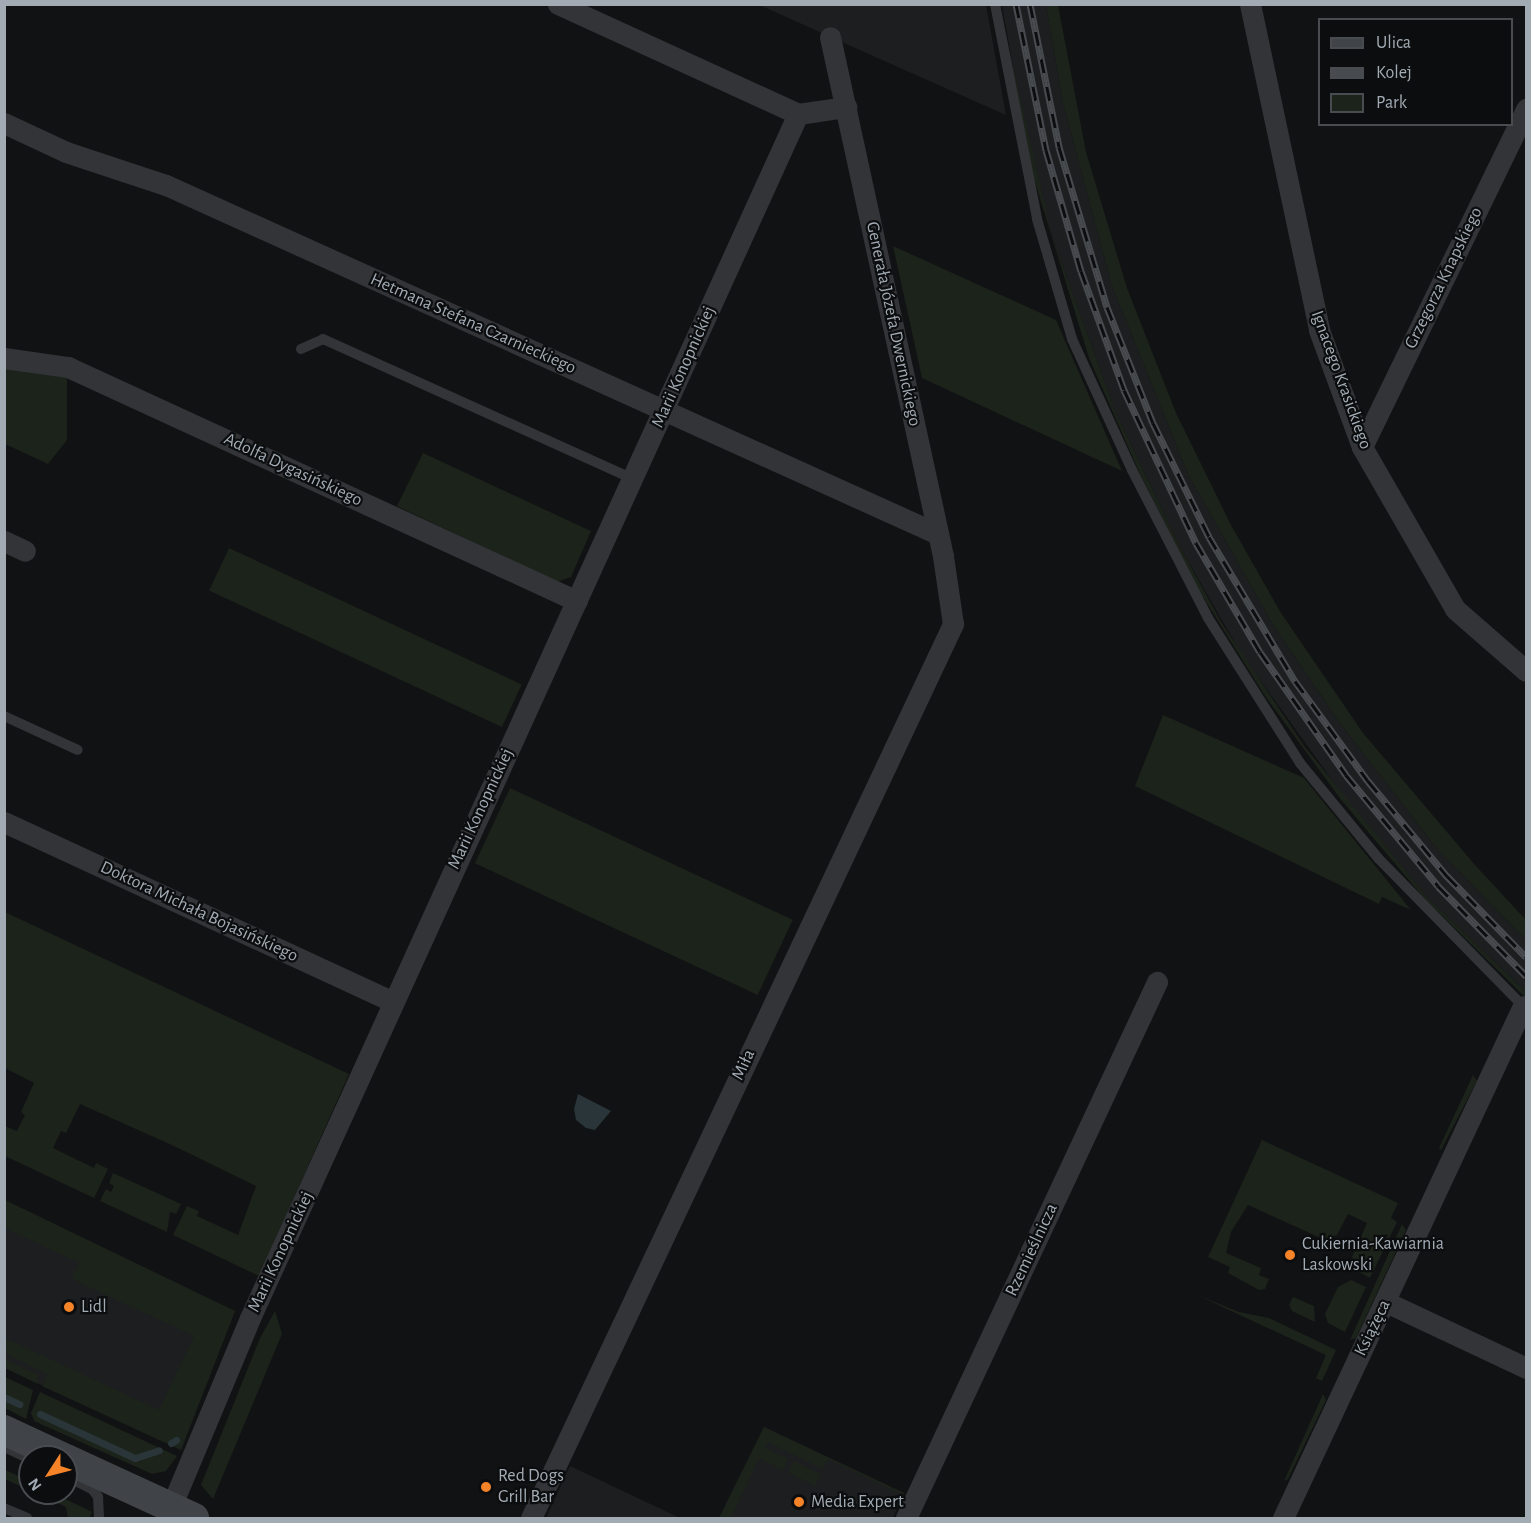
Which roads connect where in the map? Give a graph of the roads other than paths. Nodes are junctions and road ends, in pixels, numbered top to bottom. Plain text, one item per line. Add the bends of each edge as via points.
1 (558, 4) edge
2 (995, 4) edge
3 (1250, 4) edge
4 (831, 37) dead end
5 (846, 107) junction
6 (1527, 109) edge
7 (798, 114) junction
8 (4, 123) edge
9 (301, 349) dead end
10 (4, 358) edge
11 (664, 411) junction
12 (1362, 447) junction
13 (633, 479) junction
14 (938, 534) junction
15 (4, 541) edge
16 (25, 550) dead end
17 (577, 601) junction
18 (954, 612) joint
19 (1527, 671) edge
20 (4, 716) edge
21 (78, 750) dead end
22 (4, 822) edge
23 (1157, 982) dead end
24 (393, 1002) junction
25 (1525, 1008) edge
26 (1386, 1302) junction
27 (1527, 1368) edge
28 (4, 1430) edge
29 (36, 1445) edge
30 (4, 1447) edge
31 (18, 1453) edge
32 (78, 1465) edge
33 (78, 1482) edge
34 (4, 1508) edge
35 (180, 1513) edge
36 (27, 1518) edge
37 (99, 1518) edge
38 (531, 1518) edge
39 (906, 1518) edge
40 (1282, 1518) edge

1 - 7 street
2 - 25 lane via 1037,219 1072,339 1132,470 1208,618 1314,780 1378,858
3 - 12 street, Ignacego Krasickiego via 1319,330
4 - 5 street, Generała Józefa Dwernickiego
5 - 7 street
5 - 14 street, Generała Józefa Dwernickiego
6 - 12 street, Grzegorza Knapskiego
7 - 11 street, Marii Konopnickiej
8 - 11 street, Hetmana Stefana Czarnieckiego via 66,152 166,185
9 - 13 lane via 323,339
10 - 17 street, Adolfa Dygasińskiego via 68,367
11 - 13 street, Marii Konopnickiej
11 - 14 street, Hetmana Stefana Czarnieckiego
12 - 19 street, Ignacego Krasickiego via 1455,609
13 - 17 street, Marii Konopnickiej
14 - 18 street, Generała Józefa Dwernickiego
15 - 16 street
17 - 24 street, Marii Konopnickiej
18 - 38 street, Miła via 953,624
20 - 21 lane
22 - 24 street, Doktora Michała Bojasińskiego
23 - 39 street, Rzemieślnicza
24 - 35 street, Marii Konopnickiej via 250,1318
25 - 26 street, Książęca
26 - 27 street
26 - 40 street, Książęca
28 - 29 main road
30 - 31 lane
32 - 35 main road
33 - 37 lane via 98,1497
34 - 36 lane

